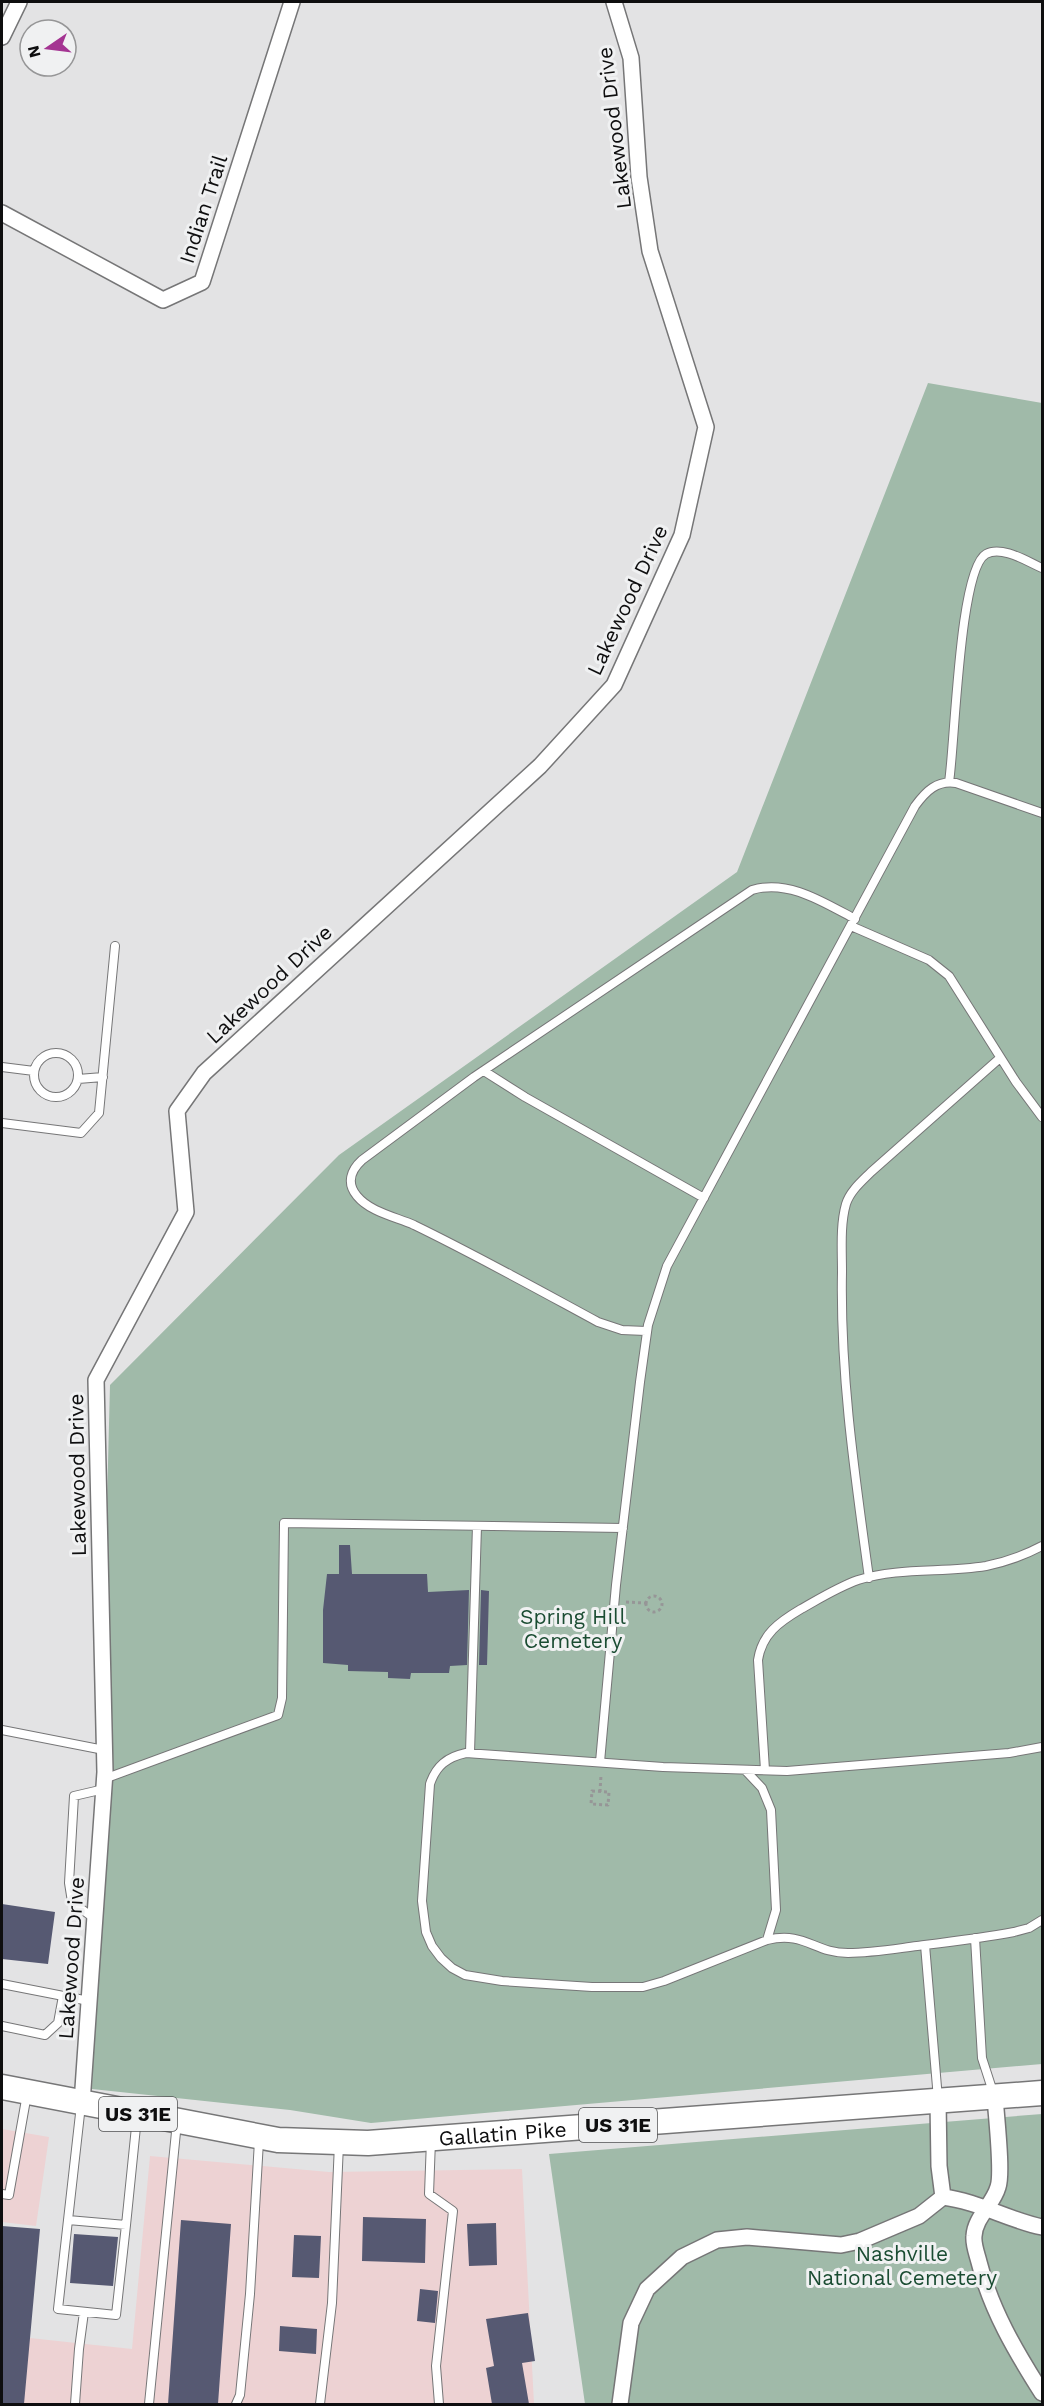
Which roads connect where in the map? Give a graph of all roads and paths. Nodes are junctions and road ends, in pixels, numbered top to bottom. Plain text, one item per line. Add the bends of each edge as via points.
1 (19, 2) edge
2 (292, 2) edge
3 (614, 2) edge
4 (6, 17) edge
5 (2, 37) edge
6 (2, 213) edge
7 (1042, 568) edge
8 (949, 782) junction
9 (1042, 813) edge
10 (853, 922) junction
11 (115, 946) dead end
12 (1000, 1058) junction
13 (2, 1067) edge
14 (34, 1071) junction
15 (484, 1071) junction
16 (103, 1077) junction
17 (78, 1079) junction
18 (1042, 1117) edge
19 (2, 1123) edge
20 (704, 1198) junction
21 (646, 1331) junction
22 (477, 1526) junction
23 (622, 1528) junction
24 (1042, 1546) edge
25 (869, 1578) junction
26 (615, 1602) junction
27 (645, 1603) junction
28 (2, 1730) edge
29 (1042, 1747) edge
30 (104, 1750) junction
31 (470, 1752) junction
32 (601, 1763) junction
33 (745, 1770) junction
34 (765, 1770) junction
35 (104, 1784) junction
36 (600, 1792) junction
37 (94, 1919) junction
38 (1042, 1920) edge
39 (975, 1938) junction
40 (767, 1940) junction
41 (925, 1945) junction
42 (2, 1984) edge
43 (63, 1995) junction
44 (89, 2001) junction
45 (2, 2026) edge
46 (2, 2087) edge
47 (28, 2092) junction
48 (1042, 2093) edge
49 (995, 2096) junction
50 (938, 2101) junction
51 (81, 2103) junction
52 (137, 2114) junction
53 (177, 2121) junction
54 (259, 2136) junction
55 (431, 2139) junction
56 (339, 2142) junction
57 (2, 2194) edge
58 (943, 2197) junction
59 (986, 2210) junction
60 (68, 2220) junction
61 (126, 2225) junction
62 (1042, 2227) edge
63 (84, 2312) junction
64 (1042, 2393) edge
65 (75, 2404) edge
66 (149, 2404) edge
67 (236, 2404) edge
68 (320, 2404) edge
69 (439, 2404) edge
70 (620, 2404) edge

1 - 4 street
2 - 6 street, Indian Trail via 202,282 163,300
3 - 30 street, Lakewood Drive via 631,58 639,177 650,251 706,427 682,534 614,685 540,766 204,1073 177,1111 186,1212 96,1380
4 - 5 street
7 - 8 lane via 999,552 987,553 979,562 964,625
8 - 9 lane
8 - 10 lane via 925,792 915,806
10 - 12 lane via 929,960 949,975
10 - 15 lane via 824,902 783,887 752,890
10 - 20 lane
11 - 16 lane
12 - 18 lane
12 - 25 lane via 865,1177 846,1203 842,1293 845,1364
13 - 14 lane
14 - 17 lane via 42,1092 56,1097 70,1092
14 - 17 lane via 40,1059 60,1053 72,1059
15 - 20 lane
15 - 21 lane via 355,1167 350,1180 355,1194 373,1208 414,1225 598,1322 622,1330
16 - 17 lane
16 - 19 lane via 99,1113 81,1133
20 - 21 lane via 667,1266
21 - 23 lane
22 - 23 lane
22 - 31 lane
22 - 35 lane via 285,1523 282,1698 278,1715
23 - 26 lane
24 - 25 lane via 984,1566
25 - 34 lane via 846,1585 789,1616 770,1631 762,1644 758,1669
26 - 27 path
26 - 32 lane
27 - 27 path via 653,1612 662,1604 656,1595
28 - 30 lane
29 - 34 lane via 842,1768
30 - 35 street, Lakewood Drive
31 - 32 lane
31 - 40 lane via 441,1764 429,1791 422,1901 432,1946 452,1968 465,1975 502,1981 619,1989 643,1987
32 - 33 lane
32 - 36 path
33 - 34 lane
33 - 40 lane via 762,1788 771,1810 776,1910
35 - 37 street, Lakewood Drive
35 - 37 lane via 74,1796 70,1893 72,1902
36 - 36 path via 592,1791 591,1804 608,1805 609,1792
37 - 44 street, Lakewood Drive
38 - 39 lane via 1029,1928
39 - 41 lane
39 - 49 lane via 982,2058
40 - 41 lane via 799,1938 826,1951 846,1953
41 - 50 lane
42 - 43 lane
43 - 44 lane
43 - 45 lane via 58,2024 45,2035
44 - 51 street, Lakewood Drive
46 - 47 main road, Gallatin Pike / US 31E
47 - 51 main road, Gallatin Pike / US 31E
47 - 57 lane via 9,2195
48 - 49 main road, Gallatin Pike / US 31E
49 - 50 main road, Gallatin Pike / US 31E
49 - 59 street via 999,2185
50 - 55 main road, Gallatin Pike / US 31E
50 - 58 street
51 - 52 main road, Gallatin Pike / US 31E
51 - 60 lane
52 - 53 main road, Gallatin Pike / US 31E
52 - 61 lane
53 - 54 main road, Gallatin Pike / US 31E
53 - 66 lane
54 - 56 main road, Gallatin Pike / US 31E
54 - 67 lane via 250,2294
55 - 56 main road, Gallatin Pike / US 31E
55 - 69 lane via 429,2194 453,2211 436,2366
56 - 68 lane via 332,2303
58 - 59 street via 964,2200
58 - 70 street via 919,2216 860,2241 841,2245 747,2237 717,2240 682,2257 647,2289 631,2323
59 - 62 street
59 - 64 street via 974,2234 983,2280 993,2307
60 - 61 lane
60 - 63 lane via 58,2309
61 - 63 lane via 116,2315
63 - 65 lane

